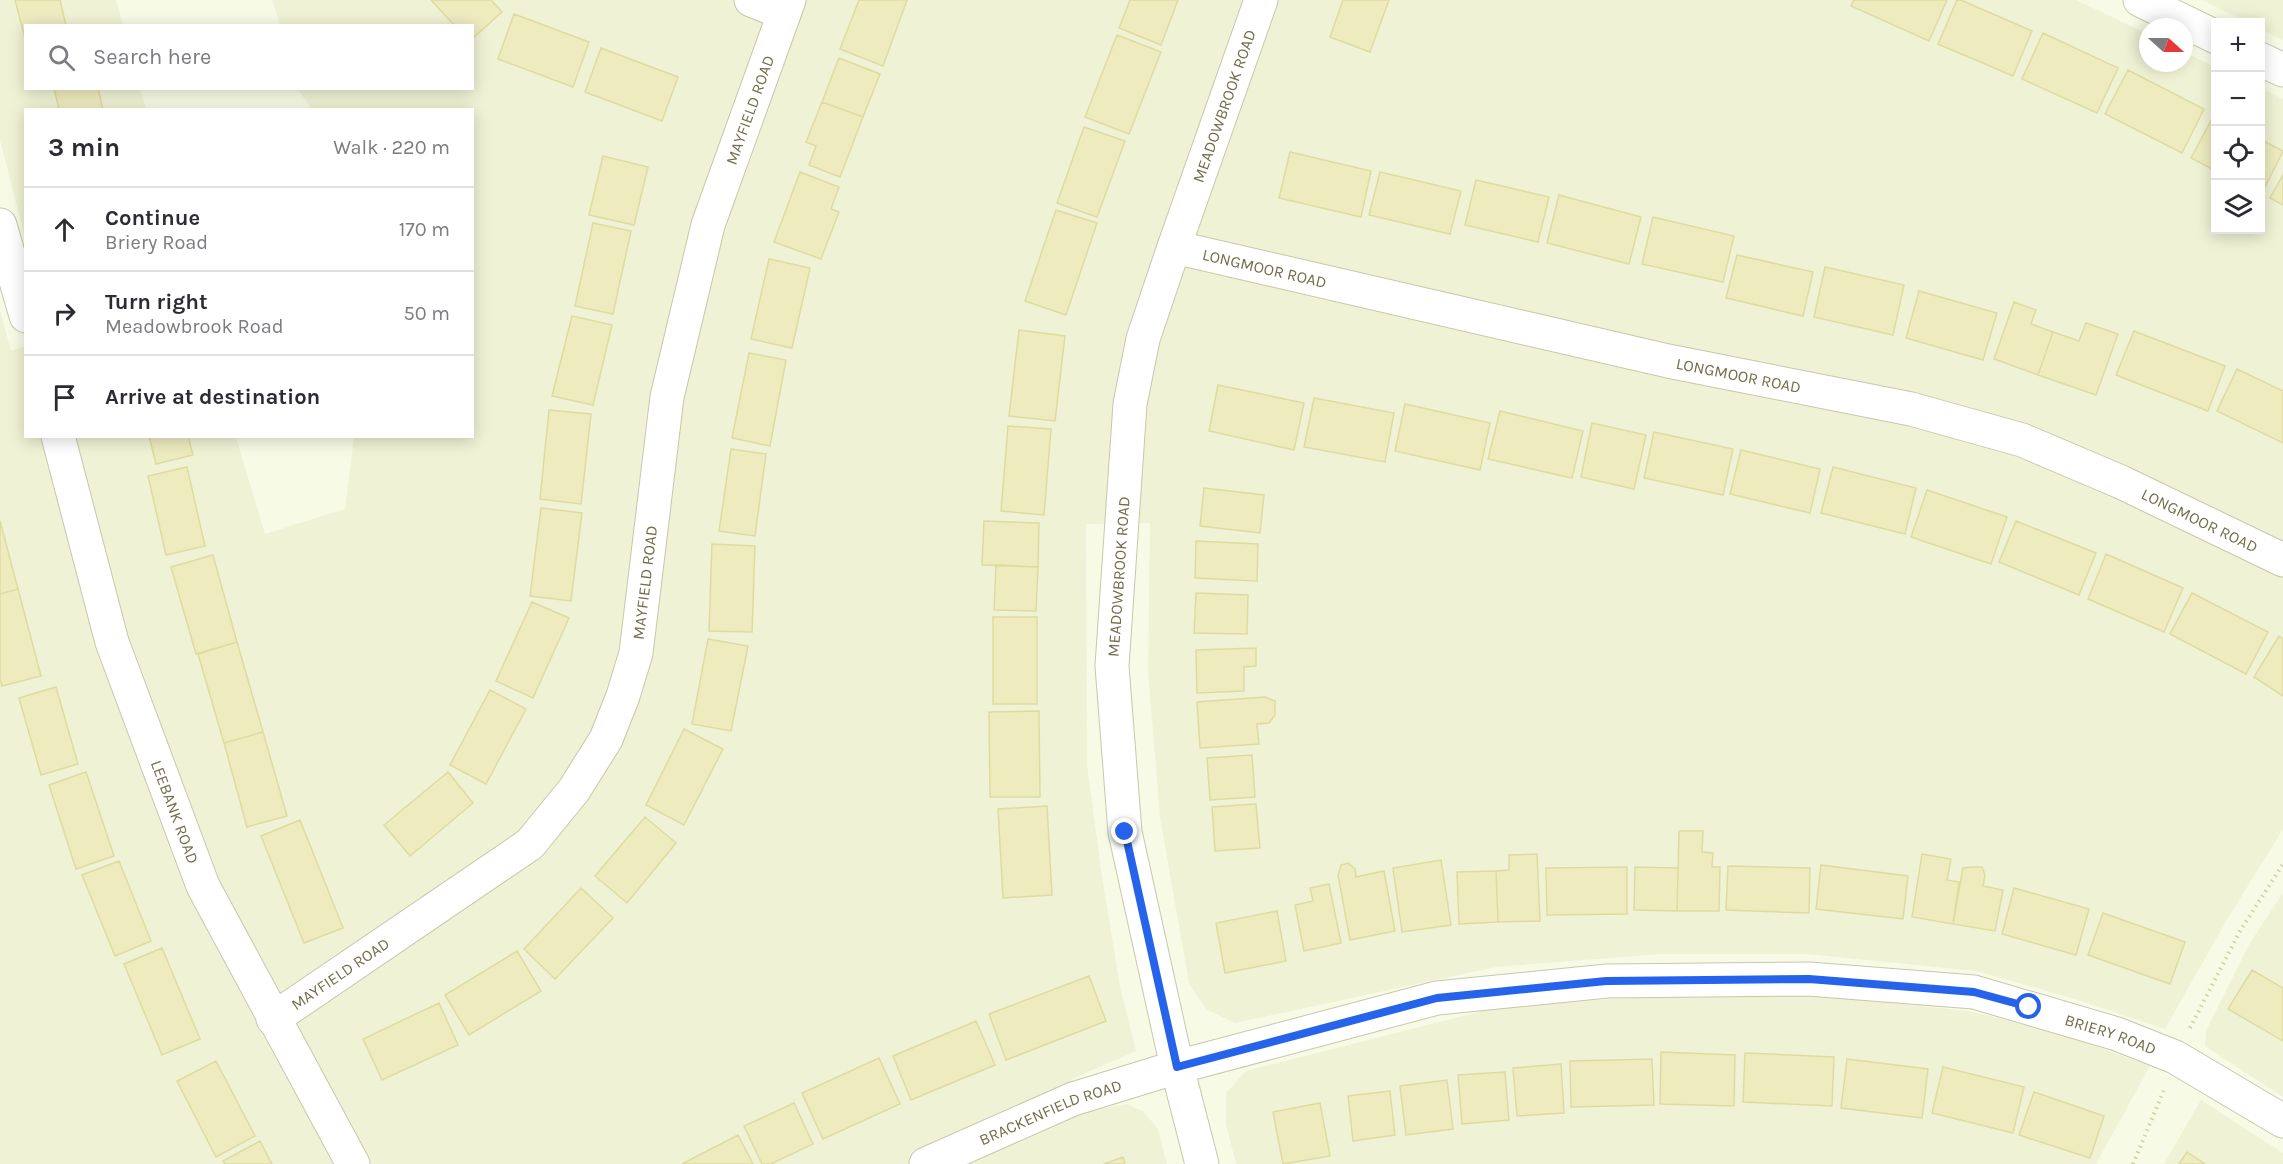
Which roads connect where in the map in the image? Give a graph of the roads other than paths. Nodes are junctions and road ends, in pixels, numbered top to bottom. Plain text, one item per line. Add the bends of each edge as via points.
1 (751, 0) edge
2 (1261, 0) edge
3 (2140, 0) edge
4 (786, 6) edge
5 (2211, 35) edge
6 (2265, 61) edge
7 (2283, 70) edge
8 (0, 225) edge
9 (1174, 247) junction
10 (24, 309) edge
11 (59, 438) edge
12 (2283, 560) edge
13 (273, 1019) junction
14 (1177, 1067) junction
15 (2283, 1121) edge
16 (352, 1164) edge
17 (926, 1164) edge
18 (1202, 1164) edge

1 - 4 street
2 - 9 street, MEADOWBROOK ROAD
3 - 5 street
4 - 13 street, MAYFIELD ROAD via 708,225 667,397 636,653 606,739 574,790 530,844
6 - 7 street
8 - 10 street
9 - 12 street, LONGMOOR ROAD via 1668,361 1911,409 2022,440 2121,482
9 - 14 street, MEADOWBROOK ROAD via 1143,339 1130,404 1112,666 1125,832
11 - 13 street, LEEBANK ROAD via 112,642 202,886
13 - 16 street, LEEBANK ROAD
14 - 15 street, BRIERY ROAD via 1437,998 1606,981 1809,979 1974,992 2118,1034 2175,1057
14 - 17 street, BRACKENFIELD ROAD via 1073,1099
14 - 18 street, MEADOWBROOK ROAD

